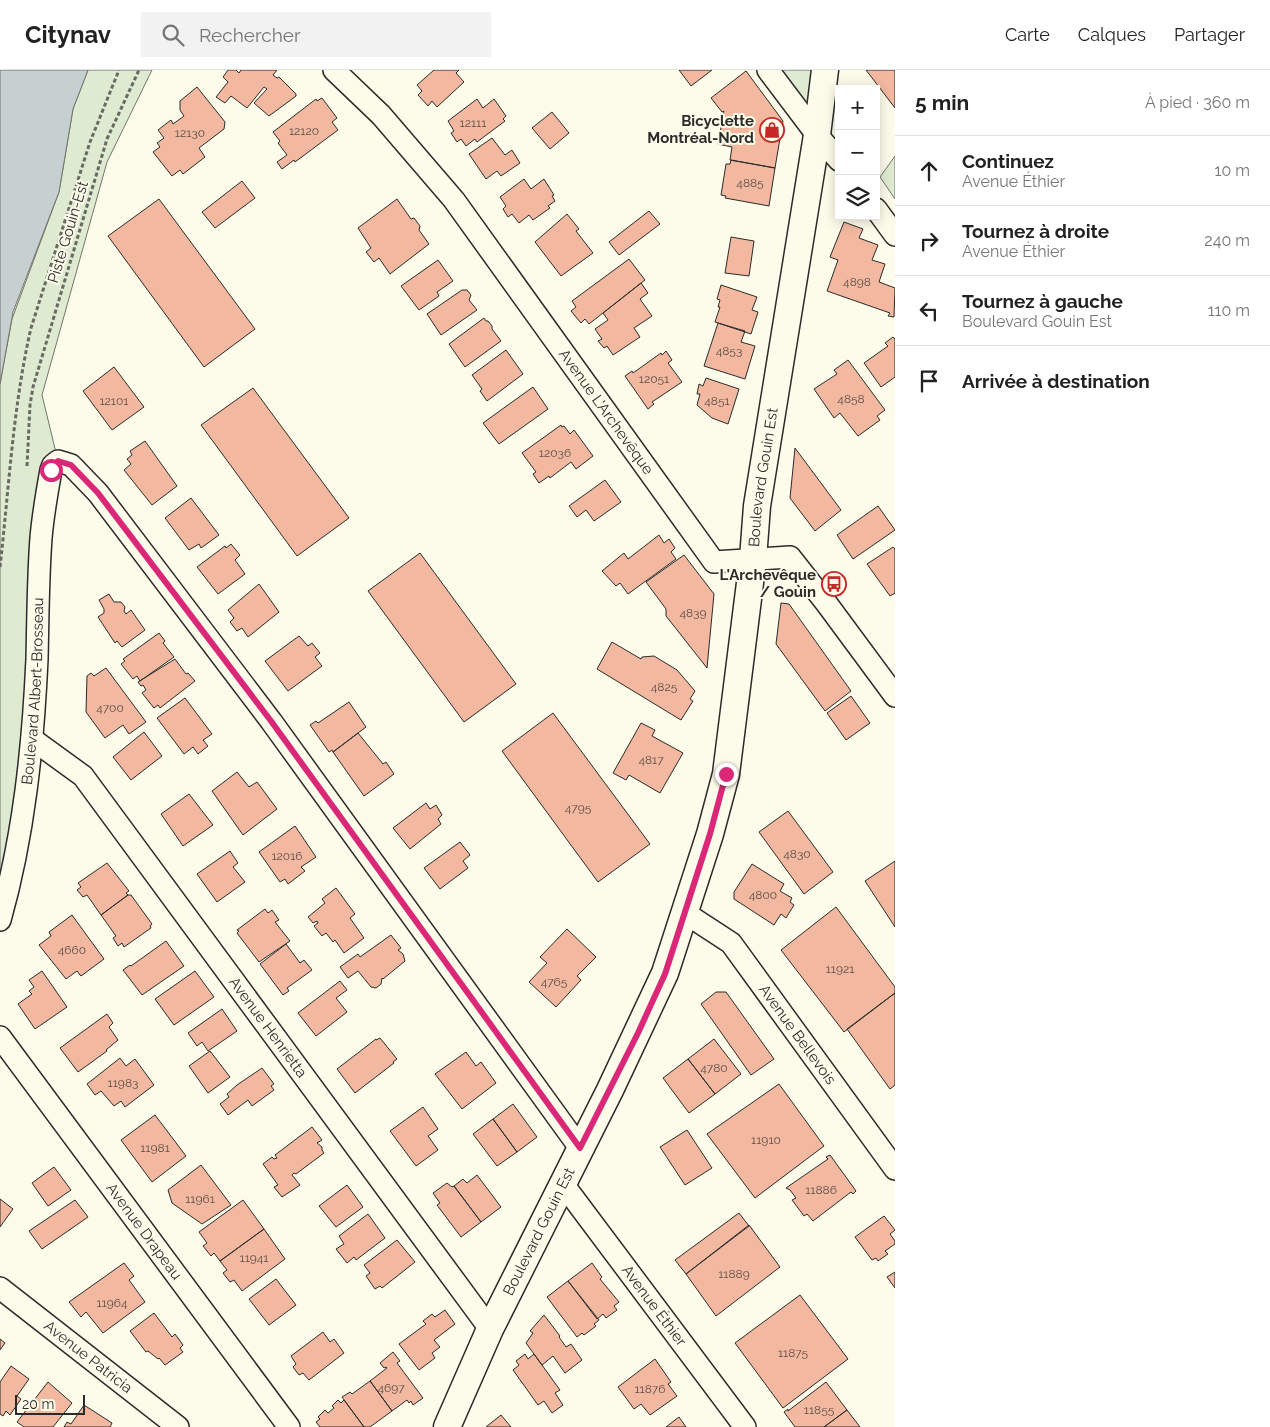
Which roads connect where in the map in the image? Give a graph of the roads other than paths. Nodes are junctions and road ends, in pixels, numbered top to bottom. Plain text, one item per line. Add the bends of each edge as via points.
1 (334, 70) edge
2 (768, 70) edge
3 (825, 70) edge
4 (817, 135) junction
5 (835, 155) edge
6 (880, 215) edge
7 (895, 235) edge
8 (753, 559) junction
9 (895, 696) edge
10 (32, 740) junction
11 (685, 912) junction
12 (0, 920) edge
13 (0, 1037) edge
14 (580, 1148) junction
15 (895, 1169) edge
16 (563, 1184) junction
17 (0, 1288) edge
18 (490, 1329) junction
19 (178, 1427) edge
20 (289, 1427) edge
21 (446, 1427) edge
22 (745, 1427) edge

1 - 8 street, Avenue L'Archevêque via 381,115 454,200 714,562
2 - 4 street
3 - 4 street, Boulevard Gouin Est
4 - 5 street
4 - 8 street, Boulevard Gouin Est via 757,506
6 - 7 street
8 - 9 street, Avenue L'Archevêque via 790,557
8 - 11 street, Boulevard Gouin Est via 726,774
10 - 12 street, Boulevard Albert-Brosseau via 25,806
10 - 14 street, Boulevard Albert-Brosseau via 41,537 51,470 58,461 71,465 98,493 265,713
10 - 18 street, Avenue Henrietta via 83,776
11 - 14 street, Boulevard Gouin Est via 665,974
11 - 15 street, Avenue Bellevois via 731,943
13 - 20 street, Avenue Drapeau
14 - 16 street, Boulevard Gouin Est
16 - 18 street, Boulevard Gouin Est
16 - 22 street, Avenue Éthier
17 - 19 street, Avenue Patricia
18 - 21 street, Boulevard Gouin Est

